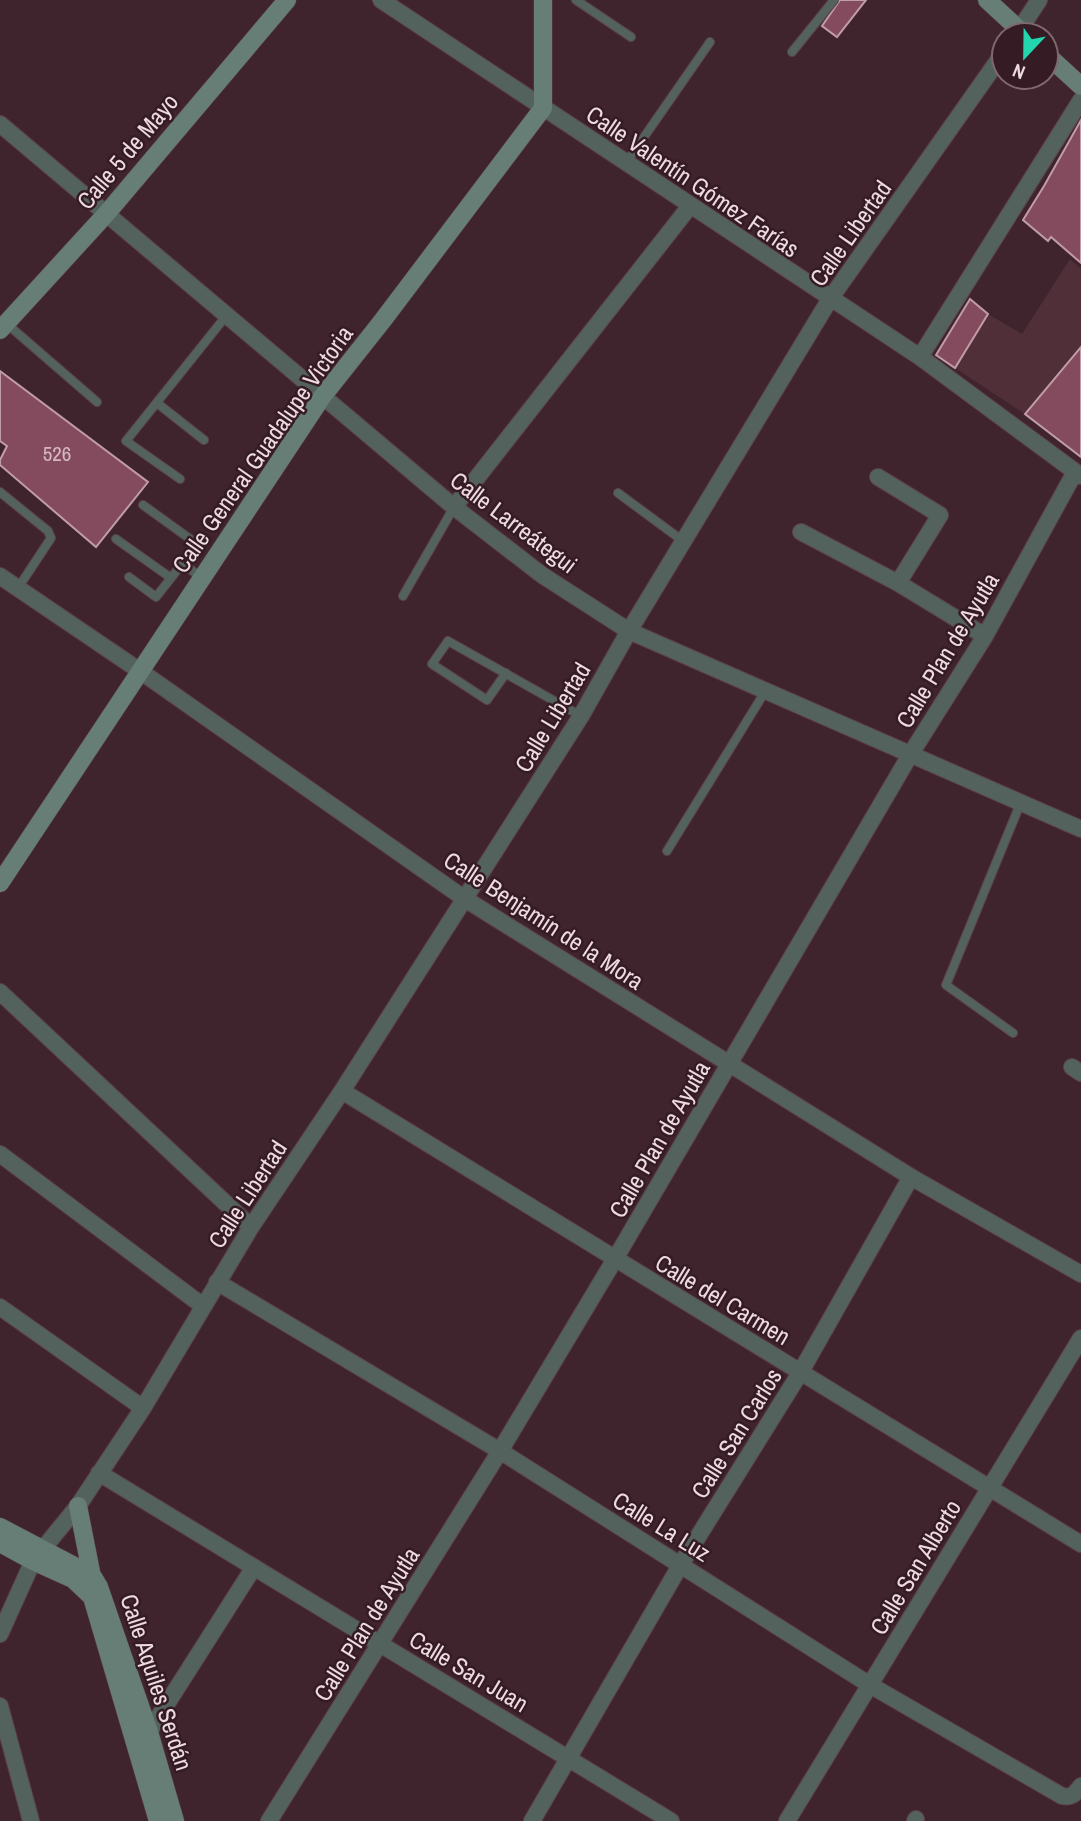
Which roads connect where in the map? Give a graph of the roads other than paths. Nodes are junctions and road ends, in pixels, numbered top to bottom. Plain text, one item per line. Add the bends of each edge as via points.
1 (287, 0) edge
2 (381, 0) edge
3 (543, 0) edge
4 (576, 0) edge
5 (834, 0) edge
6 (987, 0) edge
7 (1039, 0) edge
8 (1008, 21) edge
9 (1027, 21) edge
10 (631, 37) dead end
11 (710, 42) dead end
12 (792, 52) dead end
13 (1060, 67) edge
14 (990, 72) edge
15 (1081, 86) edge
16 (1081, 100) edge
17 (543, 107) junction
18 (0, 124) edge
19 (626, 163) junction
20 (690, 206) junction
21 (107, 214) junction
22 (830, 299) junction
23 (226, 316) junction
24 (3, 327) edge
25 (920, 357) junction
26 (323, 397) junction
27 (97, 402) dead end
28 (156, 403) junction
29 (204, 440) dead end
30 (1078, 474) edge
31 (878, 477) dead end
32 (180, 479) dead end
33 (0, 492) edge
34 (618, 493) dead end
35 (143, 505) dead end
36 (454, 507) junction
37 (801, 532) dead end
38 (116, 539) dead end
39 (683, 541) junction
40 (182, 563) junction
41 (0, 576) edge
42 (129, 577) dead end
43 (171, 578) junction
44 (202, 578) junction
45 (898, 583) junction
46 (18, 588) junction
47 (403, 596) dead end
48 (629, 631) junction
49 (985, 636) junction
50 (140, 671) junction
51 (506, 673) junction
52 (766, 690) junction
53 (582, 716) junction
54 (911, 755) junction
55 (1021, 802) junction
56 (1081, 829) edge
57 (667, 851) dead end
58 (3, 870) edge
59 (465, 899) junction
60 (0, 992) edge
61 (1013, 1032) dead end
62 (728, 1065) junction
63 (342, 1091) junction
64 (0, 1154) edge
65 (911, 1177) junction
66 (251, 1227) junction
67 (615, 1259) junction
68 (1081, 1274) edge
69 (217, 1282) junction
70 (203, 1306) junction
71 (0, 1307) edge
72 (1081, 1338) edge
73 (800, 1373) junction
74 (142, 1408) junction
75 (500, 1451) junction
76 (99, 1472) junction
77 (990, 1488) junction
78 (78, 1506) junction
79 (0, 1527) edge
80 (0, 1543) edge
81 (1081, 1544) edge
82 (37, 1555) junction
83 (681, 1564) junction
84 (254, 1567) junction
85 (93, 1577) junction
86 (92, 1597) junction
87 (0, 1634) edge
88 (380, 1644) junction
89 (870, 1685) junction
90 (0, 1706) edge
91 (141, 1734) junction
92 (569, 1759) junction
93 (1081, 1786) edge
94 (31, 1821) edge
95 (158, 1821) edge
96 (175, 1821) edge
97 (269, 1821) edge
98 (532, 1821) edge
99 (671, 1821) edge
100 (787, 1821) edge

1 - 21 street, Calle 5 de Mayo
2 - 17 street, Calle Valentín Gómez Farías
3 - 17 street
4 - 10 lane
5 - 12 lane
6 - 8 street
7 - 9 street
11 - 19 lane
13 - 15 street
14 - 22 street, Calle Libertad
16 - 25 street
17 - 19 street, Calle Valentín Gómez Farías
17 - 26 street, Calle General Guadalupe Victoria
18 - 21 street, Calle Larreátegui
19 - 20 street, Calle Valentín Gómez Farías
20 - 22 street, Calle Valentín Gómez Farías
20 - 36 street
21 - 23 street, Calle Larreátegui
21 - 24 street, Calle 5 de Mayo
22 - 25 street, Calle Valentín Gómez Farías
22 - 39 street, Calle Libertad
23 - 26 street, Calle Larreátegui
23 - 28 lane
24 - 27 lane
25 - 30 street, Calle Valentín Gómez Farías
26 - 36 street, Calle Larreátegui
26 - 44 street, Calle General Guadalupe Victoria
28 - 29 lane
28 - 32 lane via 126,441
30 - 49 street, Calle Plan de Ayutla
31 - 45 street via 940,515
33 - 46 lane via 51,538
34 - 39 lane
35 - 40 lane via 197,544
36 - 47 lane
36 - 48 street, Calle Larreátegui via 542,575
37 - 45 street
38 - 43 lane
39 - 48 street, Calle Libertad
40 - 43 lane
40 - 44 lane
41 - 46 street, Calle Benjamín de la Mora
42 - 43 lane via 156,597
44 - 50 street, Calle General Guadalupe Victoria
45 - 49 street
46 - 50 street, Calle Benjamín de la Mora
48 - 52 street, Calle Larreátegui
48 - 53 street, Calle Libertad
49 - 54 street, Calle Plan de Ayutla
50 - 58 street, Calle General Guadalupe Victoria
50 - 59 street, Calle Benjamín de la Mora
51 - 51 lane via 449,641 432,664 487,700
51 - 53 lane
52 - 54 street, Calle Larreátegui
52 - 57 lane
53 - 59 street, Calle Libertad
54 - 55 street, Calle Larreátegui
54 - 62 street, Calle Plan de Ayutla
55 - 56 street, Calle Larreátegui
55 - 61 lane via 946,985
59 - 62 street, Calle Benjamín de la Mora
59 - 63 street, Calle Libertad
60 - 66 street
62 - 65 street, Calle Benjamín de la Mora
62 - 67 street, Calle Plan de Ayutla
63 - 66 street, Calle Libertad
63 - 67 street, Calle del Carmen
64 - 70 street
65 - 68 street, Calle Benjamín de la Mora
65 - 73 street, Calle San Carlos
66 - 69 street, Calle Libertad
67 - 73 street, Calle del Carmen
67 - 75 street, Calle Plan de Ayutla
69 - 70 street, Calle Libertad
69 - 75 street, Calle La Luz
70 - 74 street, Calle Libertad
71 - 74 street
72 - 77 street, Calle San Alberto
73 - 77 street, Calle del Carmen
73 - 83 street, Calle San Carlos
74 - 76 street, Calle Libertad
75 - 83 street, Calle La Luz
75 - 88 street, Calle Plan de Ayutla
76 - 78 street
76 - 84 street, Calle San Juan
77 - 81 street, Calle del Carmen
77 - 89 street, Calle San Alberto
78 - 82 street
78 - 85 street
79 - 82 street
80 - 82 street
82 - 85 street, Calle Aquiles Serdán
82 - 86 street, Calle Aquiles Serdán
82 - 87 street
83 - 89 street, Calle La Luz
83 - 92 street, Calle San Carlos
84 - 88 street, Calle San Juan
84 - 91 street
85 - 86 street
85 - 91 street, Calle Aquiles Serdán via 105,1600
86 - 91 street, Calle Aquiles Serdán
88 - 92 street, Calle San Juan
88 - 97 street, Calle Plan de Ayutla
89 - 93 street, Calle La Luz via 1062,1797 1075,1795
89 - 100 street, Calle San Alberto
90 - 94 street
91 - 95 street, Calle Aquiles Serdán
91 - 96 street, Calle Aquiles Serdán
92 - 98 street, Calle San Carlos
92 - 99 street, Calle San Juan

